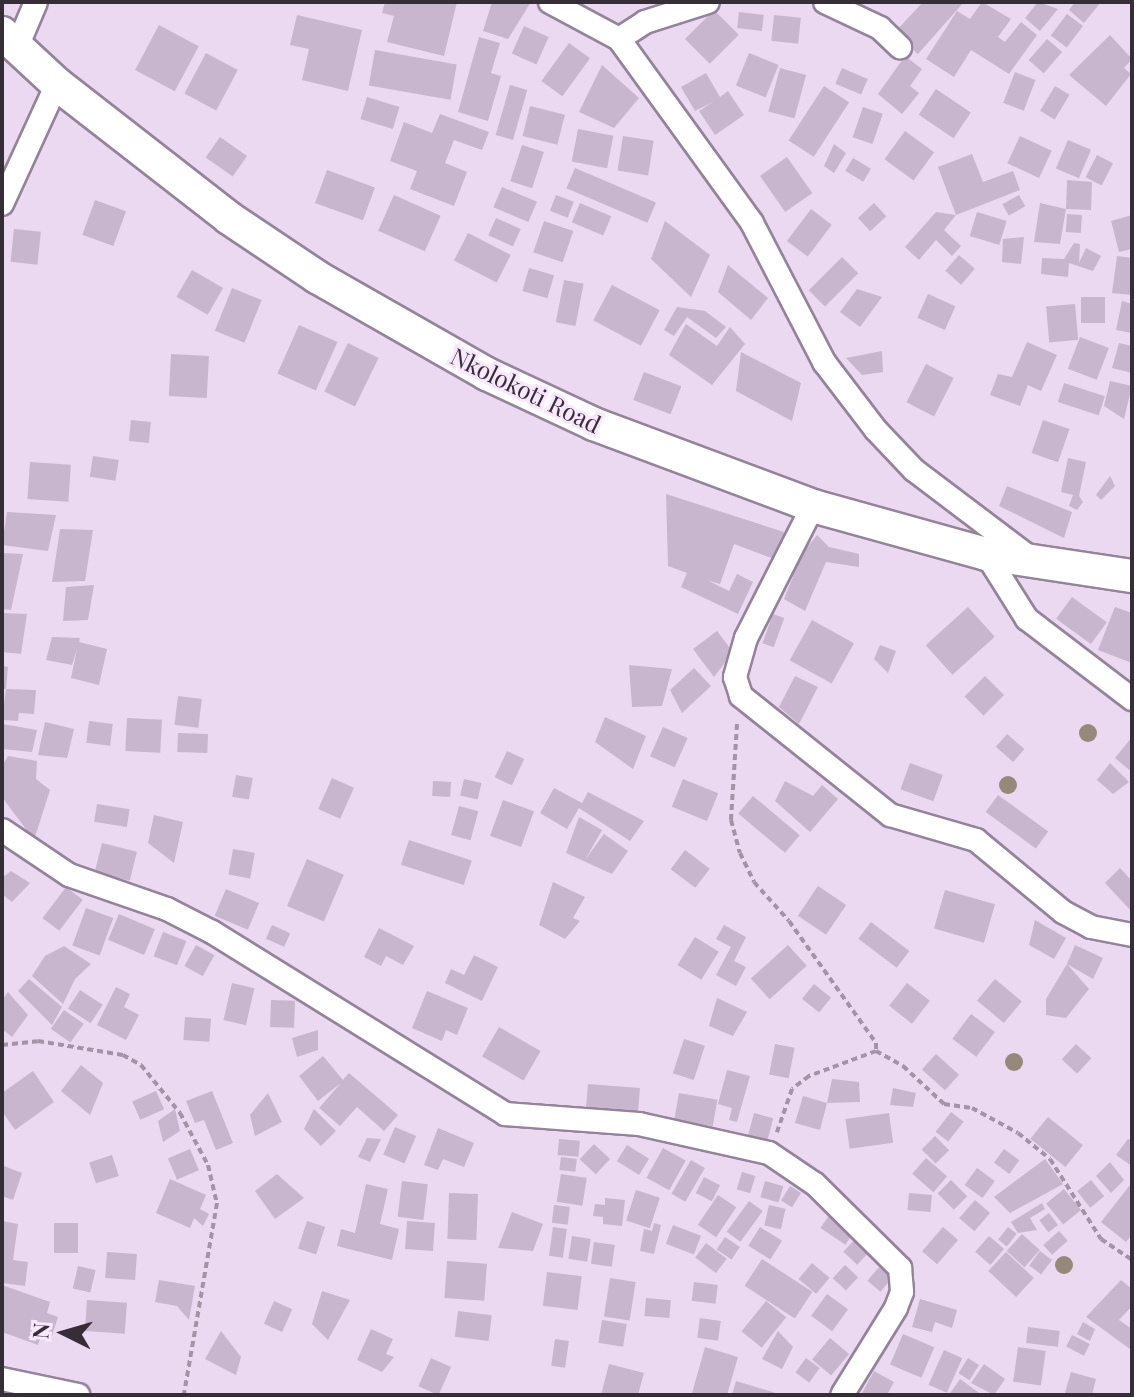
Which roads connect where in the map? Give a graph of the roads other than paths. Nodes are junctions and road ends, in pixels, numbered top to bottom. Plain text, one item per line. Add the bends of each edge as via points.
1 (36, 2) edge
2 (550, 2) edge
3 (708, 2) edge
4 (825, 2) edge
5 (619, 39) junction
6 (10, 40) edge
7 (900, 47) dead end
8 (57, 84) junction
9 (2, 204) edge
10 (813, 506) junction
11 (986, 554) junction
12 (1037, 562) junction
13 (1132, 576) edge
14 (1132, 699) edge
15 (2, 830) edge
16 (1132, 935) edge
17 (2, 1379) edge
18 (78, 1395) edge
19 (842, 1395) edge

1 - 6 street
2 - 5 street
3 - 5 street via 645,22
4 - 7 street via 880,28
5 - 12 street via 752,223 824,362 850,399 914,470
6 - 8 main road, Nkolokoti Road
8 - 9 street
8 - 10 main road, Nkolokoti Road via 229,218 317,277 487,374 594,424
10 - 11 main road, Nkolokoti Road
10 - 16 street via 746,638 735,677 741,696 890,815 976,840 1063,912 1091,927
11 - 12 main road, Nkolokoti Road
11 - 14 street via 1027,619
12 - 13 main road, Nkolokoti Road
15 - 19 street via 69,875 167,909 212,932 505,1114 639,1124 769,1153 815,1184 900,1268 902,1292 896,1308
17 - 18 street

